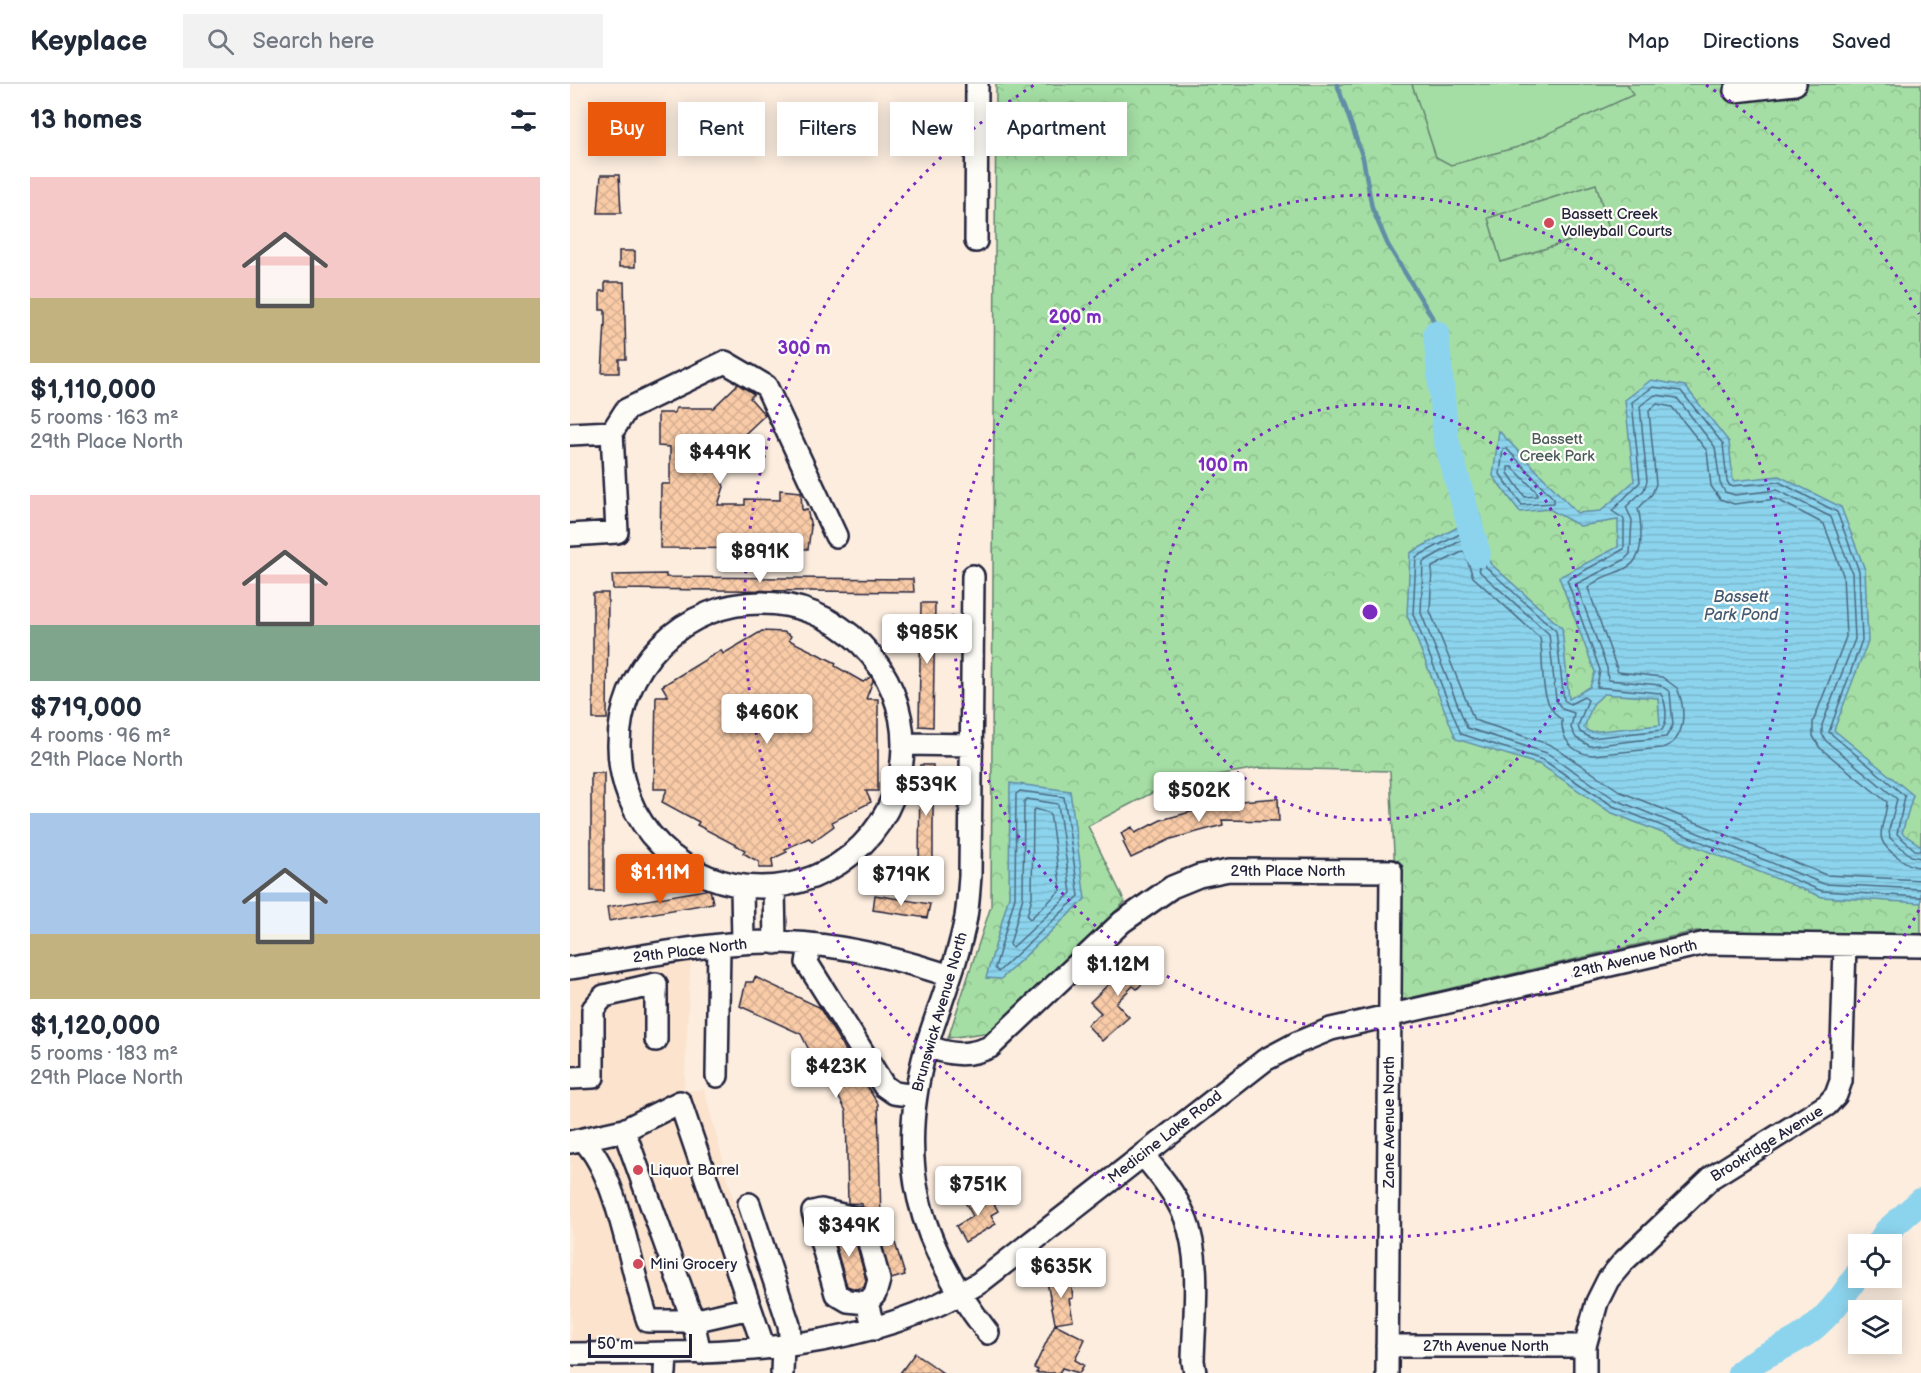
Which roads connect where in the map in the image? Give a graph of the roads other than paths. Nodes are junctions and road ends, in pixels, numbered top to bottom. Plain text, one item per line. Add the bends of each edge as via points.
1 (977, 84) edge
2 (1795, 84) edge
3 (1735, 91) dead end
4 (976, 241) dead end
5 (612, 432) junction
6 (570, 434) edge
7 (570, 535) edge
8 (836, 536) dead end
9 (973, 576) dead end
10 (905, 744) junction
11 (972, 746) junction
12 (1391, 871) joint
13 (742, 887) junction
14 (774, 888) junction
15 (743, 943) junction
16 (775, 943) junction
17 (719, 945) junction
18 (810, 945) junction
19 (1845, 945) junction
20 (1921, 946) edge
21 (654, 956) junction
22 (570, 968) edge
23 (950, 976) junction
24 (656, 984) junction
25 (1390, 1016) junction
26 (656, 1040) dead end
27 (927, 1046) junction
28 (717, 1076) dead end
29 (570, 1078) edge
30 (916, 1096) junction
31 (624, 1130) junction
32 (577, 1142) edge
33 (1143, 1155) junction
34 (748, 1204) dead end
35 (958, 1295) junction
36 (867, 1304) dead end
37 (750, 1308) junction
38 (693, 1321) junction
39 (874, 1329) junction
40 (988, 1333) dead end
41 (779, 1346) junction
42 (1387, 1346) junction
43 (1585, 1346) junction
44 (700, 1353) junction
45 (570, 1354) edge
46 (666, 1363) edge
47 (782, 1373) edge
48 (1195, 1373) edge
49 (1387, 1373) edge
50 (1585, 1373) edge

1 - 4 street
2 - 3 street
5 - 6 street
5 - 7 street via 617,532
5 - 8 street via 626,410 725,362 766,386
9 - 11 street, Brunswick Avenue North
10 - 11 street
10 - 13 street via 897,698 875,657 841,625 798,606 751,602 706,612 666,637 636,673 620,717 619,764 632,808 660,846 698,873
10 - 14 street via 899,786 881,825 852,856 815,878
11 - 23 street, Brunswick Avenue North via 970,876 966,917
12 - 25 street, Zane Avenue North
12 - 27 street, 29th Place North via 1240,870 1199,876 1145,903 990,1047 961,1055
13 - 14 street
13 - 15 street
14 - 16 street
15 - 16 street, 29th Place North
15 - 17 street, 29th Place North
16 - 18 street, 29th Place North
17 - 21 street, 29th Place North
17 - 28 street
18 - 23 street, 29th Place North via 842,947 897,959
18 - 30 street via 807,963 885,1086 894,1093
19 - 20 street, 29th Avenue North
19 - 25 street, 29th Avenue North via 1706,943
19 - 43 street, Brookridge Avenue via 1841,1082 1836,1095 1816,1113 1712,1177 1624,1261 1597,1302
21 - 22 street, 29th Place North
21 - 24 street
23 - 27 street, Brunswick Avenue North
24 - 26 street
24 - 29 street via 604,996 593,1009 593,1077
25 - 33 street, Medicine Lake Road via 1331,1029 1264,1060
25 - 42 street, Zane Avenue North
27 - 30 street, Brunswick Avenue North
30 - 35 street, Brunswick Avenue North via 912,1163 918,1202 930,1240
31 - 32 street
31 - 37 street via 680,1102
31 - 38 street
32 - 38 street via 596,1154 648,1321
33 - 35 street, Medicine Lake Road
33 - 48 street via 1173,1193 1185,1218 1194,1271
34 - 41 street via 789,1325
35 - 39 street, Medicine Lake Road via 897,1323
35 - 40 street
36 - 39 street
37 - 38 street
37 - 41 street
38 - 44 street
39 - 41 street, Medicine Lake Road
41 - 44 street, Medicine Lake Road
41 - 47 street
42 - 43 street, 27th Avenue North
42 - 49 street, Zane Avenue North
43 - 50 street, Brookridge Avenue
44 - 46 street, Medicine Lake Road
45 - 46 street, Medicine Lake Road

